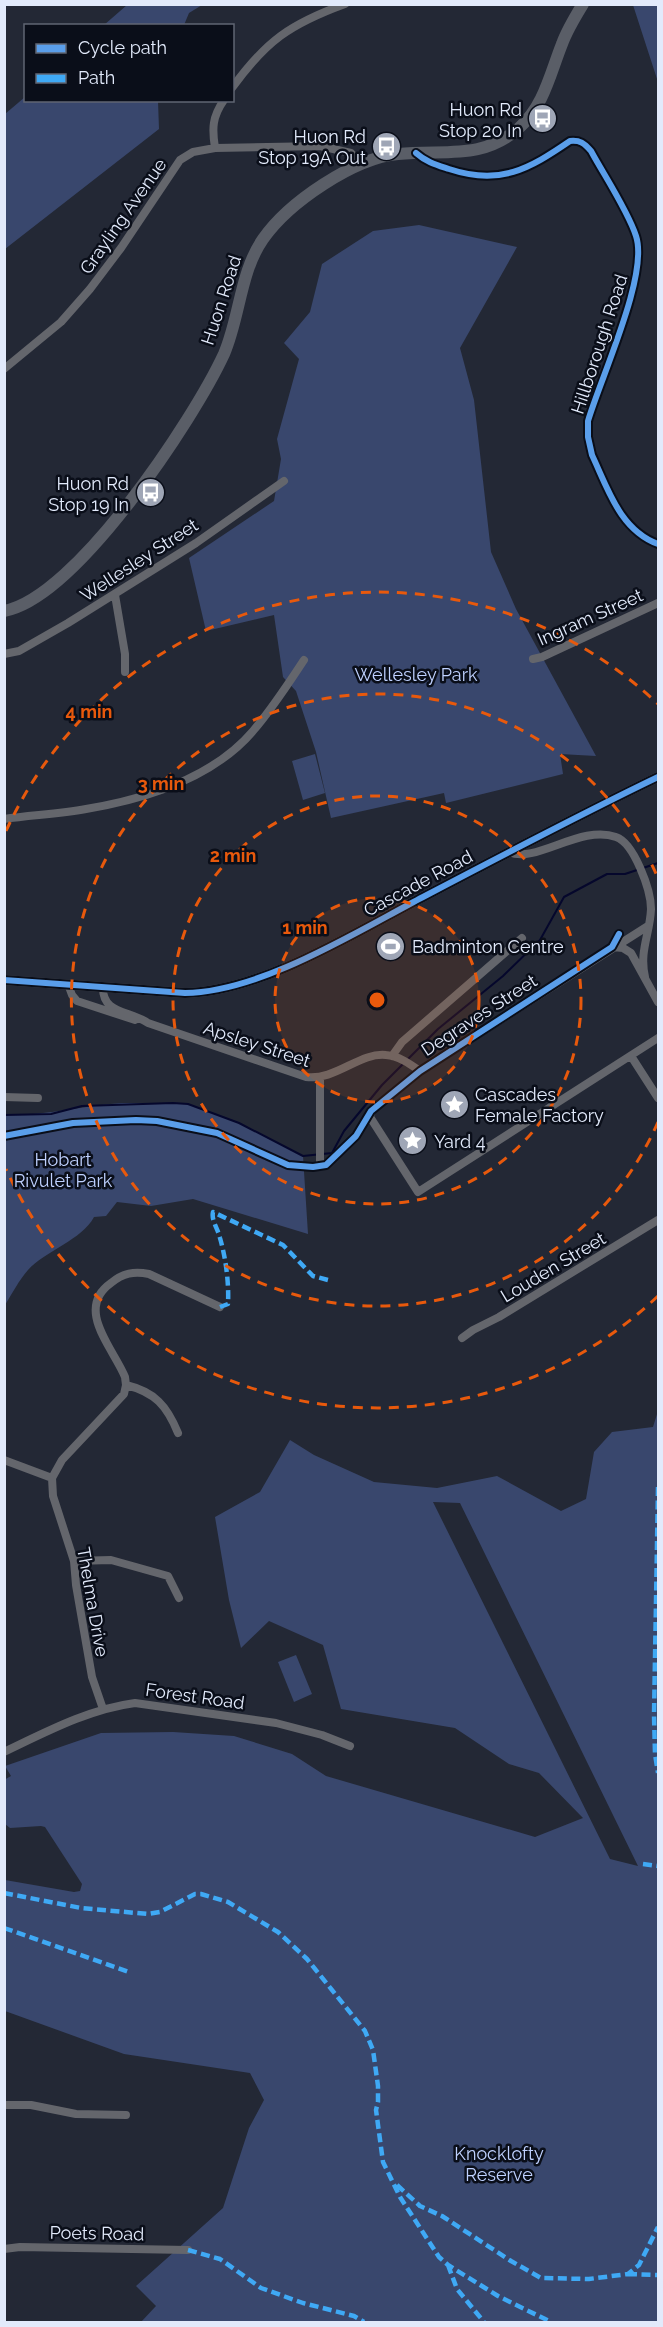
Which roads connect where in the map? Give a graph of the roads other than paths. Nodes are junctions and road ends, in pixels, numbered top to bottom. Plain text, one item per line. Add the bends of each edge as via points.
1 (345, 4) edge
2 (583, 4) edge
3 (234, 85) edge
4 (223, 102) edge
5 (215, 148) junction
6 (416, 153) junction
7 (360, 163) junction
8 (4, 369) edge
9 (284, 481) dead end
10 (658, 544) edge
11 (114, 595) junction
12 (658, 603) edge
13 (4, 611) edge
14 (4, 654) edge
15 (533, 658) dead end
16 (304, 660) dead end
17 (125, 672) dead end
18 (658, 777) edge
19 (4, 819) edge
20 (509, 852) junction
21 (648, 926) junction
22 (522, 938) dead end
23 (612, 947) junction
24 (645, 977) junction
25 (4, 980) edge
26 (68, 984) junction
27 (103, 987) junction
28 (658, 1002) edge
29 (148, 1023) junction
30 (658, 1038) edge
31 (392, 1056) junction
32 (631, 1056) junction
33 (420, 1071) junction
34 (320, 1077) junction
35 (4, 1097) edge
36 (38, 1098) dead end
37 (658, 1098) edge
38 (320, 1163) dead end
39 (658, 1220) edge
40 (220, 1307) dead end
41 (462, 1338) dead end
42 (126, 1385) junction
43 (178, 1433) dead end
44 (4, 1460) edge
45 (51, 1478) junction
46 (74, 1561) junction
47 (179, 1598) dead end
48 (103, 1709) junction
49 (350, 1746) dead end
50 (4, 1752) edge
51 (4, 2105) edge
52 (126, 2115) dead end
53 (4, 2249) edge
54 (188, 2250) dead end

1 - 3 street via 287,30 257,56
2 - 6 main road, Huon Road via 568,29 540,101 521,126 503,140 476,150
4 - 5 street via 212,124
5 - 7 street, Grayling Avenue via 320,146 351,153
5 - 8 street, Grayling Avenue via 193,152 180,160 90,289 60,322
6 - 7 main road, Huon Road
6 - 10 street, Hillborough Road via 430,162 483,177 528,167 570,141 578,140 591,151 633,229 639,251 635,283 588,421 589,444 623,517 637,533
7 - 13 main road, Huon Road via 316,190 263,239 248,270 230,339 218,367 187,420 115,520 58,580 27,603
9 - 11 street, Wellesley Street
11 - 14 street, Wellesley Street via 19,651
11 - 17 street
12 - 15 street, Ingram Street
16 - 19 street via 252,732 200,774 127,800
18 - 20 street, Cascade Road
20 - 21 street via 525,855 581,837 607,835 625,841 651,902
20 - 27 street, Cascade Road via 321,950 234,986 194,993
21 - 23 street, Degraves Street
21 - 24 street via 642,959
22 - 31 street via 402,1042
23 - 24 street via 631,953
23 - 33 street, Degraves Street
24 - 28 street
25 - 26 street, Cascade Road
26 - 27 street, Cascade Road
26 - 29 street, Apsley Street via 77,1001
27 - 29 street, Apsley Street via 107,1005
29 - 34 street, Apsley Street via 306,1077
30 - 32 street
31 - 33 street
31 - 34 street, Apsley Street via 374,1056
32 - 33 street, Degraves Street via 418,1192 370,1115
32 - 37 street
34 - 38 street
35 - 36 street
39 - 41 street, Louden Street
40 - 42 street via 140,1272 123,1275 107,1285 98,1299 96,1319
42 - 43 street via 150,1393 171,1417
42 - 45 street via 124,1394 62,1460
44 - 45 street
45 - 46 street, Thelma Drive
46 - 47 street via 111,1560 168,1576
46 - 48 street, Thelma Drive via 92,1677
48 - 49 street, Forest Road via 135,1703 276,1723
48 - 50 street, Forest Road
51 - 52 street via 31,2105 76,2114
53 - 54 street, Poets Road

